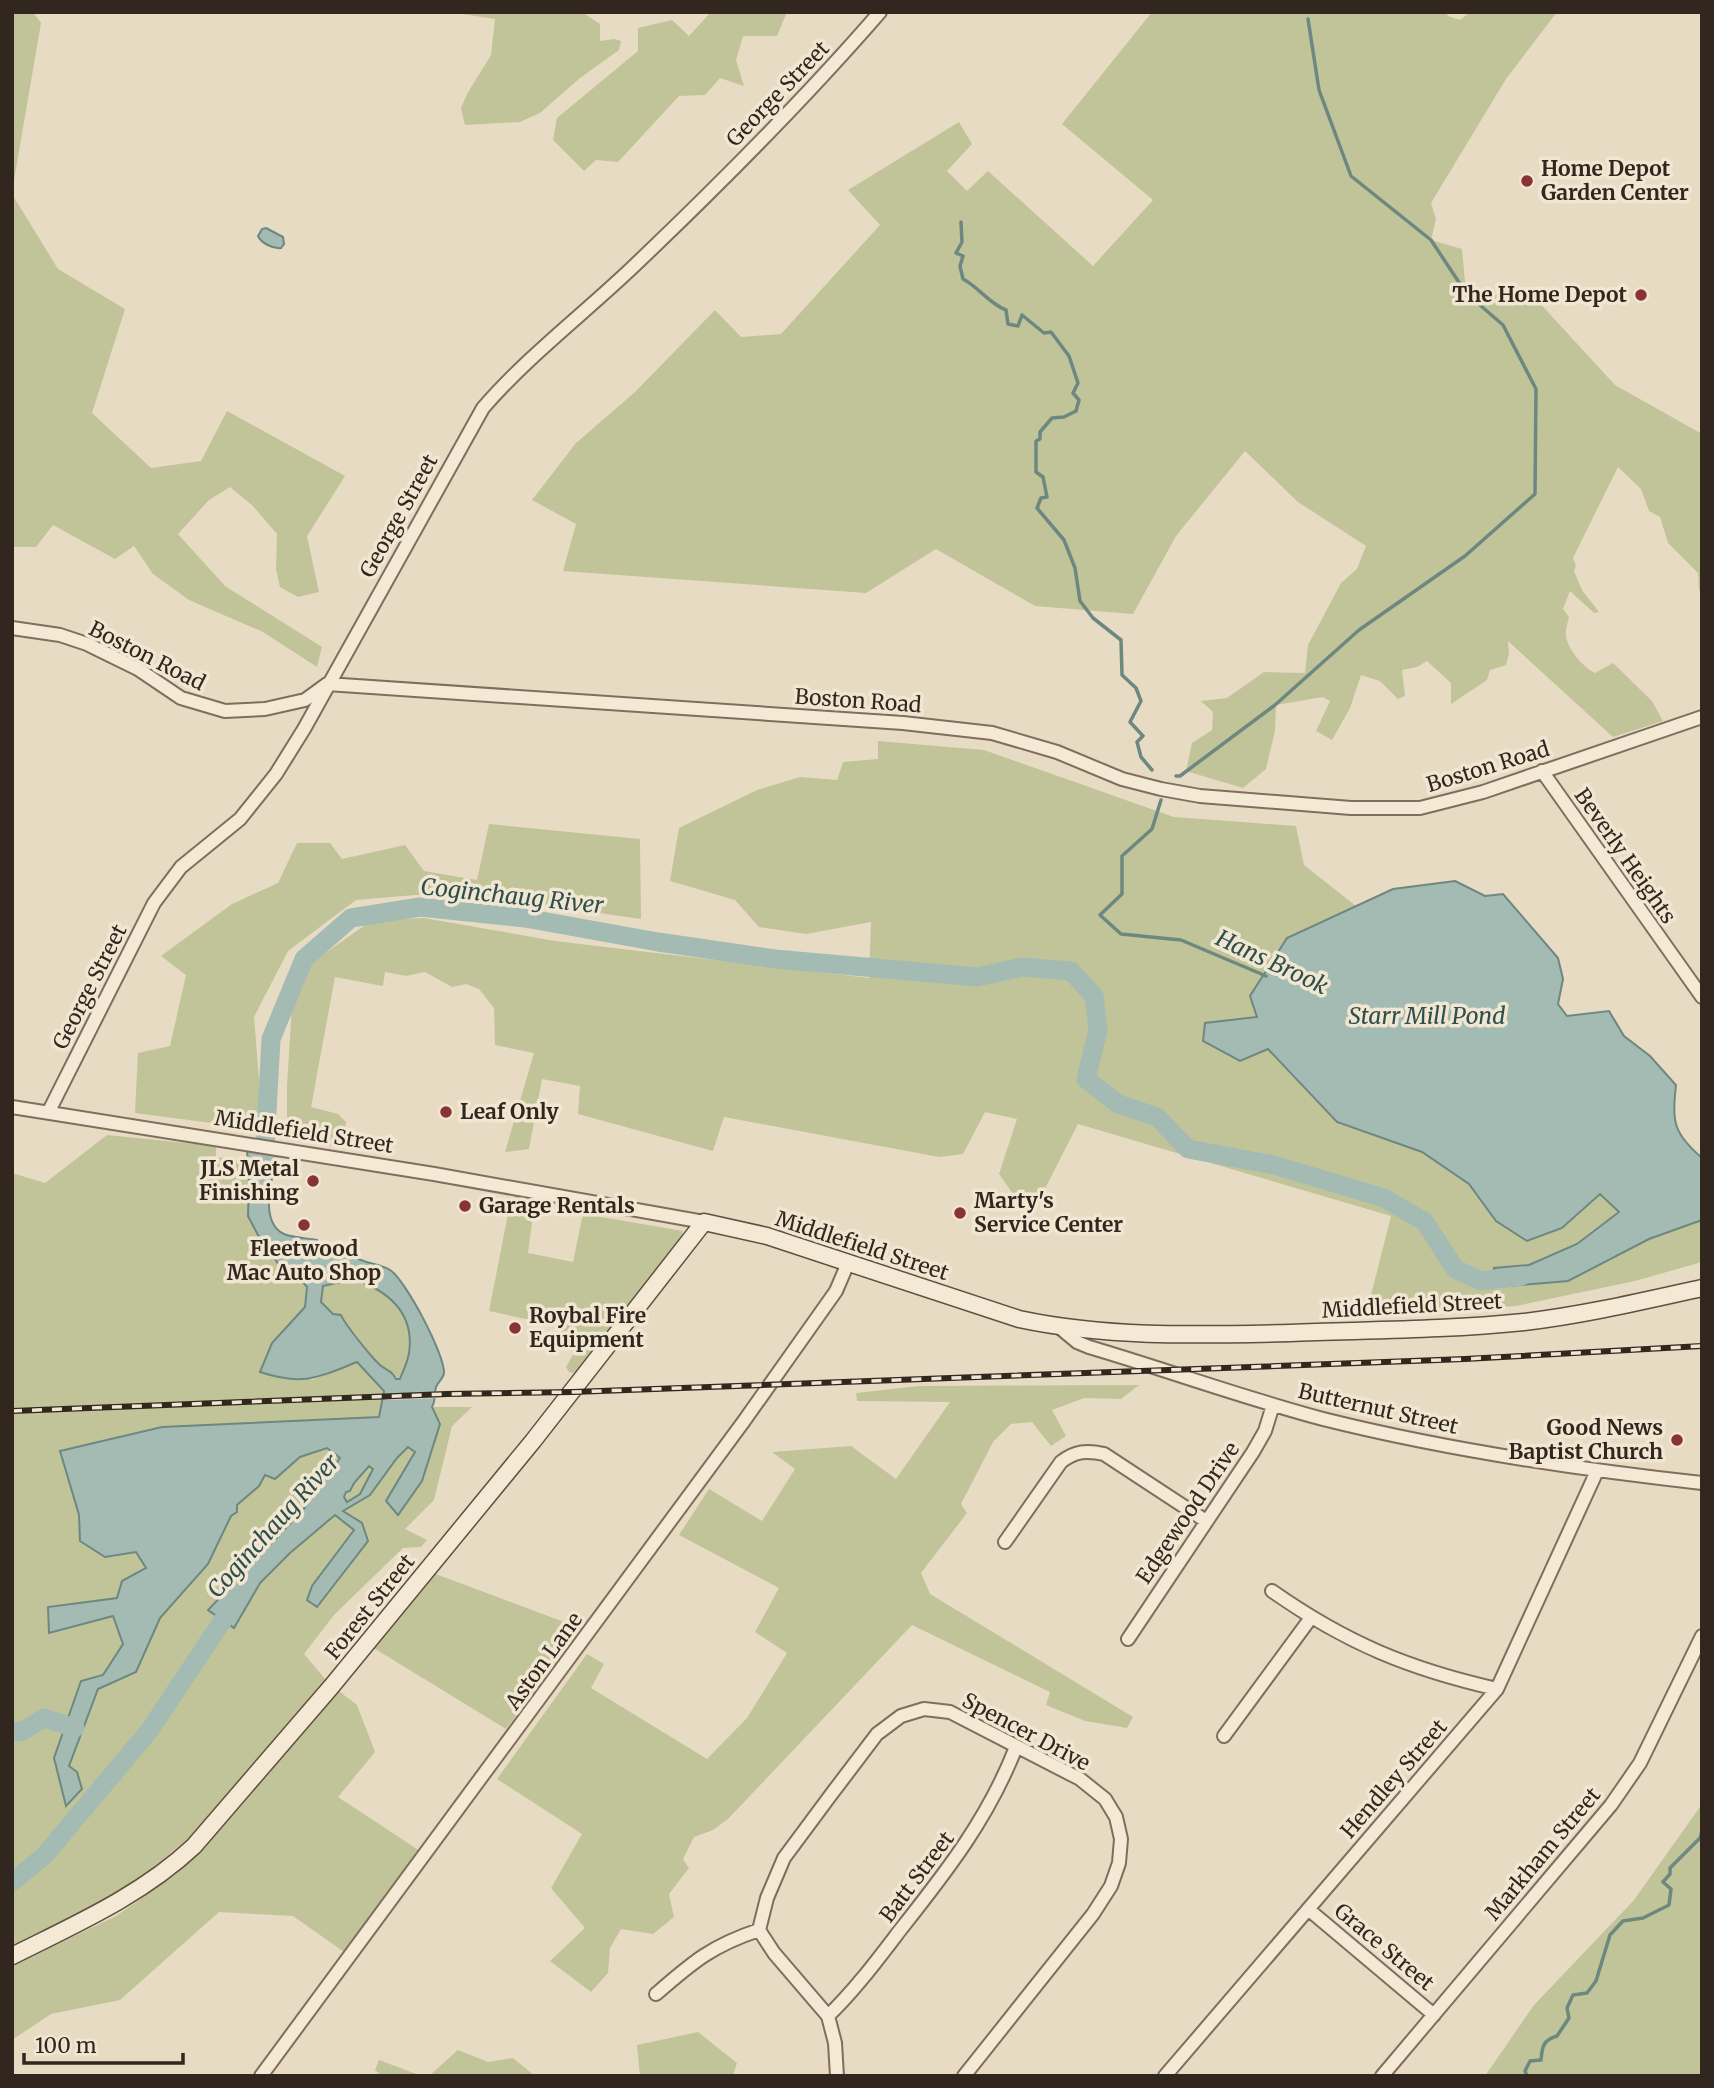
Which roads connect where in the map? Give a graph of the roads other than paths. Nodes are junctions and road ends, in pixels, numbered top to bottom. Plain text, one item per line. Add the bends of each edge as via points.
1 (880, 12) edge
2 (12, 628) edge
3 (327, 684) junction
4 (1702, 717) edge
5 (1542, 771) junction
6 (1702, 997) edge
7 (12, 1107) edge
8 (49, 1111) junction
9 (704, 1222) junction
10 (848, 1263) junction
11 (1702, 1288) edge
12 (1059, 1327) junction
13 (1273, 1405) junction
14 (1597, 1471) junction
15 (1702, 1483) edge
16 (1206, 1521) junction
17 (1005, 1542) dead end
18 (1272, 1591) dead end
19 (1310, 1619) junction
20 (1702, 1636) edge
21 (1128, 1639) dead end
22 (1497, 1689) junction
23 (1224, 1736) dead end
24 (1016, 1747) junction
25 (1308, 1909) junction
26 (760, 1930) junction
27 (12, 1956) edge
28 (656, 1994) dead end
29 (1434, 2015) junction
30 (828, 2016) junction
31 (261, 2076) edge
32 (837, 2076) edge
33 (964, 2076) edge
34 (1165, 2076) edge
35 (1382, 2076) edge

1 - 3 street, George Street via 752,149 483,408
2 - 3 street, Boston Road via 87,644 138,669 181,698 225,711 305,701
3 - 5 street, Boston Road via 992,733 1161,789 1351,808 1420,808
3 - 8 street, George Street via 276,774 240,820 181,867 154,904
4 - 5 street, Boston Road
5 - 6 street, Beverly Heights
7 - 8 street, Middlefield Street
8 - 9 street, Middlefield Street
9 - 10 main road, Middlefield Street via 767,1236
9 - 27 main road, Forest Street via 533,1441 194,1846 134,1892
10 - 12 main road, Middlefield Street via 996,1312
10 - 31 street, Aston Lane via 836,1291 744,1421
11 - 12 main road, Middlefield Street via 1576,1314 1470,1326 1214,1334
12 - 13 street, Butternut Street via 1088,1347
13 - 14 street, Butternut Street via 1380,1432
13 - 16 street, Edgewood Drive via 1253,1452
14 - 15 street, Butternut Street
14 - 22 street, Hendley Street
16 - 17 street via 1104,1454 1090,1450 1071,1454 1061,1462
16 - 21 street, Edgewood Drive
18 - 19 street
19 - 22 street via 1392,1659
19 - 23 street
20 - 29 street, Markham Street via 1633,1774
22 - 25 street, Hendley Street
24 - 26 street, Spencer Drive via 950,1712 924,1709 901,1716 877,1734 785,1858 767,1898
24 - 30 street, Batt Street via 982,1820 948,1870
24 - 33 street, Spencer Drive via 1080,1779 1105,1799 1116,1817 1121,1839 1119,1863 1093,1914
25 - 29 street, Grace Street
25 - 34 street, Hendley Street
26 - 28 street via 702,1955
26 - 30 street
29 - 35 street, Markham Street
30 - 32 street

